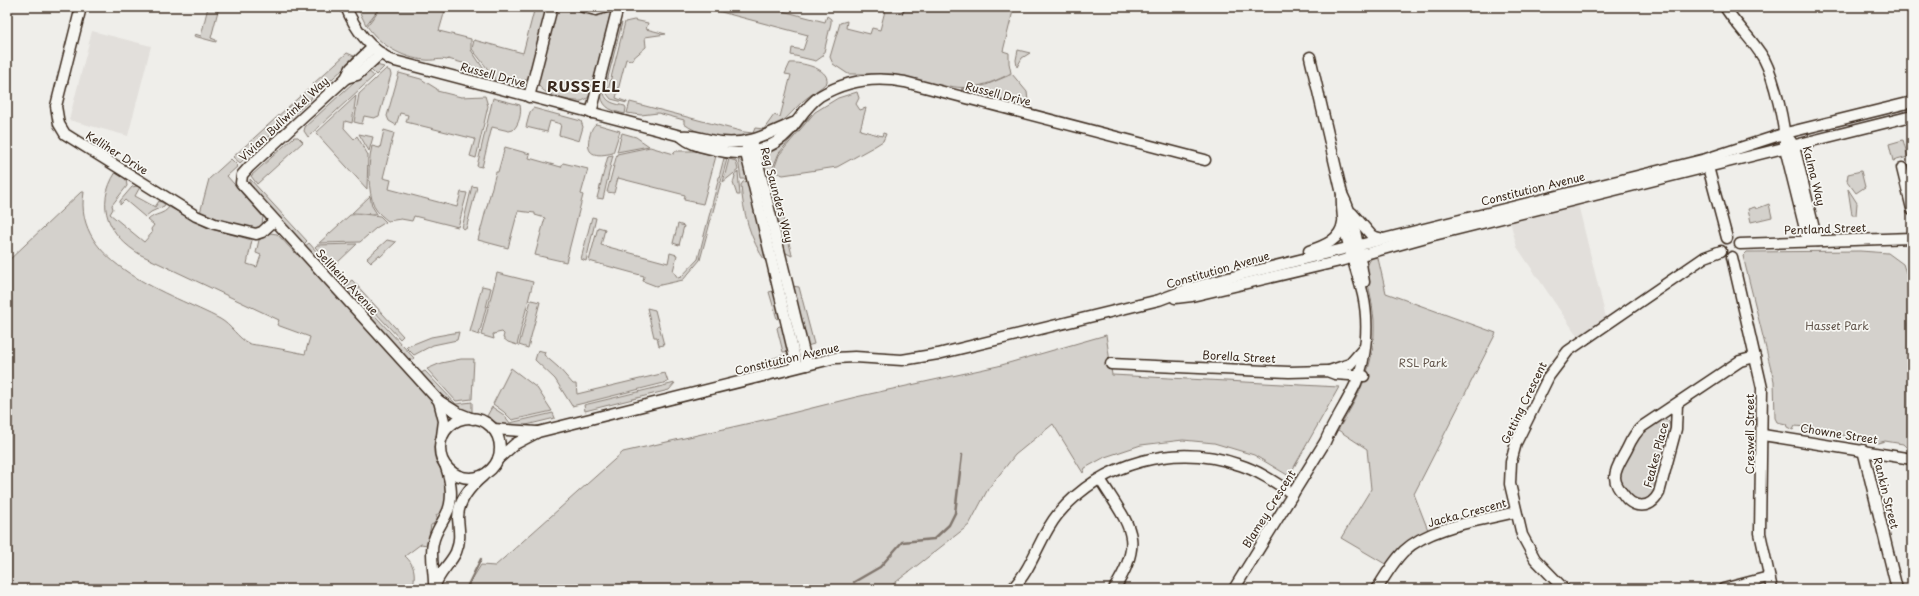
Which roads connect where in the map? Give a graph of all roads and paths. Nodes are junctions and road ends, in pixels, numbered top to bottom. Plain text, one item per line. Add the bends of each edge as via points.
1 (81, 7) edge
2 (346, 7) edge
3 (552, 7) edge
4 (583, 7) edge
5 (608, 7) edge
6 (618, 7) edge
7 (1725, 7) edge
8 (377, 50) junction
9 (1310, 57) dead end
10 (529, 97) junction
11 (1912, 102) edge
12 (591, 113) junction
13 (1912, 116) edge
14 (795, 122) junction
15 (1786, 133) junction
16 (681, 136) junction
17 (748, 141) junction
18 (1790, 147) junction
19 (750, 152) junction
20 (1205, 160) dead end
21 (1708, 167) junction
22 (1902, 168) dead end
23 (241, 179) joint
24 (1342, 194) junction
25 (1348, 206) junction
26 (1912, 209) edge
27 (1503, 213) junction
28 (1343, 218) junction
29 (274, 221) junction
30 (1389, 238) junction
31 (1727, 238) junction
32 (1912, 238) edge
33 (1813, 241) junction
34 (1740, 244) junction
35 (1354, 251) junction
36 (1721, 251) junction
37 (1732, 257) junction
38 (1282, 264) junction
39 (1159, 300) junction
40 (1365, 347) junction
41 (1755, 357) junction
42 (1112, 364) dead end
43 (802, 366) junction
44 (1327, 371) junction
45 (1361, 376) junction
46 (439, 401) junction
47 (1677, 404) junction
48 (473, 418) junction
49 (493, 429) junction
50 (538, 432) junction
51 (1763, 435) junction
52 (442, 440) junction
53 (1863, 450) junction
54 (498, 459) junction
55 (1912, 459) edge
56 (445, 465) junction
57 (484, 475) junction
58 (1100, 479) junction
59 (1293, 494) junction
60 (1516, 512) junction
61 (1769, 577) junction
62 (434, 587) edge
63 (1012, 589) edge
64 (1114, 589) edge
65 (1234, 589) edge
66 (1377, 589) edge
67 (1564, 589) edge
68 (1724, 589) edge
69 (1772, 589) edge
70 (1897, 589) edge

1 - 29 street, Kelliher Drive via 56,106 59,124 65,134 206,221 254,234 262,232
2 - 8 street, Russell Drive via 358,30
3 - 10 street
4 - 5 street via 596,10
6 - 12 street
7 - 15 street, Kalma Way via 1763,58 1771,76
8 - 10 street, Russell Drive via 391,60
8 - 23 street, Vivian Bullwinkel Way via 357,75 346,78 251,165
9 - 24 street
10 - 12 street, Russell Drive
11 - 15 street, Constitution Avenue
12 - 16 street, Russell Drive
13 - 18 street, Constitution Avenue
14 - 17 street, Russell Drive via 767,136
14 - 19 street, Russell Drive via 780,139
14 - 20 street, Russell Drive via 815,100 836,88 859,80 885,79
15 - 18 street, Kalma Way
15 - 27 street, Constitution Avenue via 1706,159
16 - 17 street, Russell Drive via 722,142
16 - 19 street, Russell Drive via 695,144 722,152
17 - 19 street, Reg Saunders Way
18 - 21 street, Constitution Avenue
18 - 33 street, Kalma Way
19 - 43 street, Reg Saunders Way
21 - 27 street, Constitution Avenue
21 - 31 street
22 - 26 street
23 - 29 street, Sellheim Avenue via 243,186
24 - 25 street
24 - 28 street
25 - 30 street via 1372,236 1378,239
25 - 35 street
27 - 30 street, Constitution Avenue
27 - 35 street, Constitution Avenue
28 - 35 street
28 - 38 street via 1341,232 1335,239 1319,248 1293,256
29 - 46 street, Sellheim Avenue
30 - 35 street, Constitution Avenue
31 - 34 street via 1736,239
31 - 36 street via 1721,245
32 - 33 street, Pentland Street
33 - 34 street, Pentland Street
34 - 37 street via 1739,252
35 - 38 street, Constitution Avenue
35 - 39 street, Constitution Avenue via 1192,296
35 - 40 street, Blamey Crescent via 1364,304
35 - 45 street, Blamey Crescent via 1370,319 1369,350
36 - 37 street via 1726,257
36 - 60 street, Getting Crescent via 1705,257 1578,342 1561,358 1549,376 1514,449 1510,476
37 - 41 street, Creswell Street
38 - 39 street, Constitution Avenue via 1191,288
39 - 43 street, Constitution Avenue via 929,356 902,360 845,357
40 - 44 street via 1350,364
40 - 45 street, Blamey Crescent
41 - 47 street, Feakes Place via 1740,361
41 - 51 street, Creswell Street via 1763,394
42 - 44 street, Borella Street via 1289,372
43 - 50 street, Constitution Avenue
44 - 45 street, Borella Street
45 - 59 street, Blamey Crescent
46 - 48 street, Sellheim Avenue via 458,413
46 - 52 street, Sellheim Avenue via 444,421
47 - 47 street, Feakes Place via 1637,431 1617,469 1617,485 1627,500 1633,504 1646,505 1659,493 1676,429
48 - 49 street
48 - 52 street via 460,420 452,425
49 - 50 street, Constitution Avenue
49 - 54 street via 500,446
50 - 54 street, Constitution Avenue via 515,444
51 - 53 street, Chowne Street
51 - 61 street, Creswell Street via 1760,533
52 - 56 street via 440,453
53 - 55 street, Chowne Street
53 - 70 street, Rankin Street
54 - 57 street
56 - 57 street via 452,472 465,478
56 - 62 street via 451,501 433,543
57 - 62 street via 473,485 460,505 458,547
58 - 59 street via 1118,469 1144,460 1172,455 1198,456 1225,460 1247,467
58 - 63 street via 1078,493 1058,514 1041,539 1022,577
58 - 64 street via 1126,521 1132,539 1129,562
59 - 65 street, Blamey Crescent
60 - 66 street, Jacka Crescent via 1440,531 1421,539 1398,557
60 - 67 street, Getting Crescent via 1522,535 1532,554 1541,567
61 - 68 street
61 - 69 street, Creswell Street

